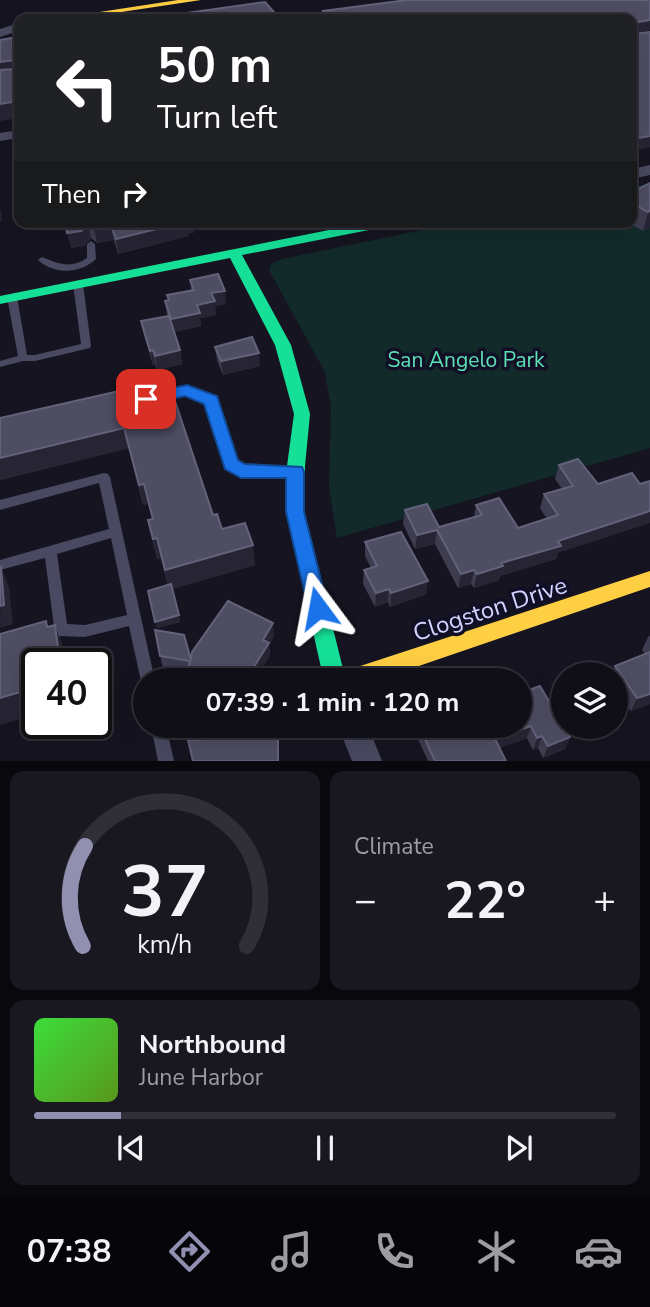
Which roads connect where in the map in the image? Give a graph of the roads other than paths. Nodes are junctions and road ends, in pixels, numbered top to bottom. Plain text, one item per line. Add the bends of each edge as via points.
1 (197, 0) edge
2 (95, 14) edge
3 (359, 228) edge
4 (91, 244) dead end
5 (233, 253) junction
6 (42, 260) dead end
7 (78, 284) junction
8 (6, 299) edge
9 (23, 358) junction
10 (0, 364) edge
11 (150, 398) edge
12 (295, 472) junction
13 (0, 505) edge
14 (116, 532) junction
15 (51, 551) junction
16 (0, 565) edge
17 (650, 579) edge
18 (135, 619) junction
19 (61, 630) junction
20 (36, 638) edge
21 (145, 668) edge
22 (332, 668) edge
23 (384, 668) edge
24 (161, 738) edge
25 (358, 738) edge
26 (166, 761) edge
27 (367, 761) edge

1 - 2 street
3 - 5 street
4 - 6 lane via 92,259 76,268
5 - 7 street
5 - 12 street via 283,345 293,377 302,414
7 - 8 street
7 - 9 lane via 86,346
8 - 9 lane
9 - 10 lane
11 - 12 lane via 187,390 211,400 231,464 241,471
12 - 22 street via 295,512
13 - 14 lane via 104,477
14 - 15 lane
14 - 18 lane
15 - 16 lane
15 - 19 lane
17 - 23 street, Clogston Drive
18 - 19 lane via 85,631
18 - 21 lane
19 - 20 lane
24 - 26 lane
25 - 27 street

